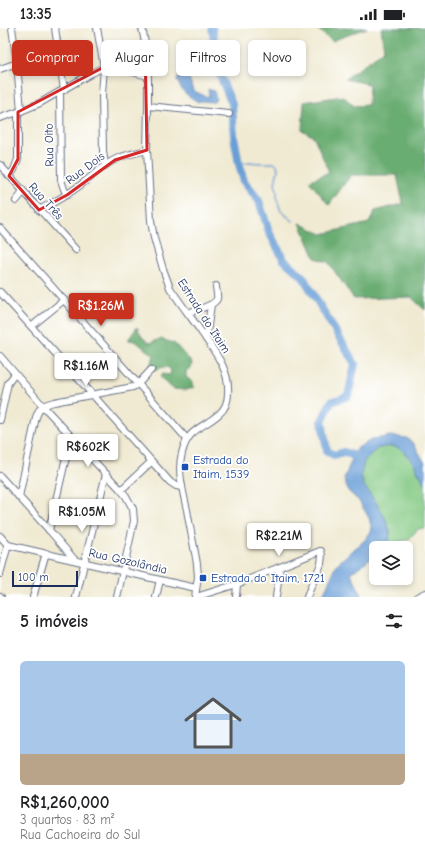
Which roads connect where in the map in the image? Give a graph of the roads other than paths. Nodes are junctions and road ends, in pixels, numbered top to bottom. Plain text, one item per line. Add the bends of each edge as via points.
1 (12, 28) edge
2 (55, 28) edge
3 (97, 28) edge
4 (142, 28) edge
5 (14, 40) edge
6 (144, 40) edge
7 (101, 51) edge
8 (12, 65) edge
9 (0, 69) edge
10 (101, 70) edge
11 (18, 76) edge
12 (103, 76) edge
13 (148, 76) edge
14 (62, 91) junction
15 (148, 106) junction
16 (19, 112) junction
17 (229, 114) dead end
18 (0, 118) edge
19 (147, 150) junction
20 (0, 165) edge
21 (105, 165) junction
22 (9, 176) junction
23 (22, 191) junction
24 (67, 195) junction
25 (16, 201) dead end
26 (39, 210) junction
27 (0, 228) edge
28 (76, 250) dead end
29 (216, 286) dead end
30 (0, 292) edge
31 (64, 300) junction
32 (211, 305) junction
33 (188, 313) junction
34 (32, 326) junction
35 (206, 339) junction
36 (0, 356) edge
37 (151, 370) dead end
38 (15, 374) junction
39 (138, 384) junction
40 (93, 395) junction
41 (43, 406) junction
42 (0, 417) edge
43 (71, 436) junction
44 (187, 439) junction
45 (151, 462) junction
46 (106, 474) junction
47 (0, 476) edge
48 (182, 487) junction
49 (121, 490) junction
50 (19, 497) junction
51 (49, 530) junction
52 (0, 536) edge
53 (8, 544) junction
54 (46, 553) junction
55 (74, 559) junction
56 (84, 562) junction
57 (280, 567) junction
58 (123, 571) junction
59 (0, 574) edge
60 (160, 580) junction
61 (237, 584) junction
62 (196, 588) junction
63 (425, 593) edge
64 (33, 597) edge
65 (76, 597) edge
66 (117, 597) edge
67 (156, 597) edge
68 (196, 597) edge
69 (236, 597) edge
70 (276, 597) edge
71 (307, 597) edge
72 (417, 597) edge

1 - 5 street
2 - 14 street, Rua Oito
3 - 7 street
4 - 6 street, Estrada do Itaim
8 - 9 street
10 - 14 street
11 - 16 street
12 - 21 street
13 - 15 street, Estrada do Itaim
14 - 16 street
14 - 24 street, Rua Oito via 61,180
15 - 17 street
15 - 19 street, Estrada do Itaim
16 - 18 street
16 - 22 street via 18,159
19 - 21 street, Rua Dois via 123,156
19 - 33 street, Estrada do Itaim via 151,221 155,244 170,288
20 - 22 street, Rua Três
21 - 24 street, Rua Dois
22 - 23 street, Rua Três
23 - 25 street
23 - 26 street, Rua Três
24 - 26 street, Rua Dois
26 - 28 street, Rua Três
27 - 31 street
29 - 32 street via 217,299
30 - 34 street
31 - 34 street
31 - 39 street
32 - 33 street
32 - 35 street
33 - 35 street, Estrada do Itaim
34 - 40 street
35 - 44 street, Estrada do Itaim via 220,359 228,379 227,402 221,413 194,431
36 - 38 street
37 - 39 street
38 - 41 street
38 - 42 street via 8,383
39 - 40 street
39 - 44 street
40 - 41 street
40 - 45 street
41 - 43 street
41 - 50 street via 36,417
43 - 46 street
43 - 51 street
44 - 48 street via 180,461
45 - 48 street via 173,484
45 - 49 street
46 - 49 street
46 - 56 street
47 - 50 street
48 - 62 street via 197,564
49 - 58 street via 131,504 134,515
50 - 51 street
51 - 55 street
52 - 53 street
53 - 54 street, Rua Gozolândia
53 - 59 street
54 - 55 street, Rua Gozolândia
54 - 64 street
55 - 56 street, Rua Gozolândia
56 - 58 street, Rua Gozolândia
56 - 65 street
57 - 61 street
57 - 70 street
57 - 71 street via 321,551 321,564
58 - 60 street, Rua Gozolândia
58 - 66 street
60 - 62 street, Rua Gozolândia
60 - 67 street
61 - 68 street
61 - 69 street
62 - 68 street
63 - 72 street

